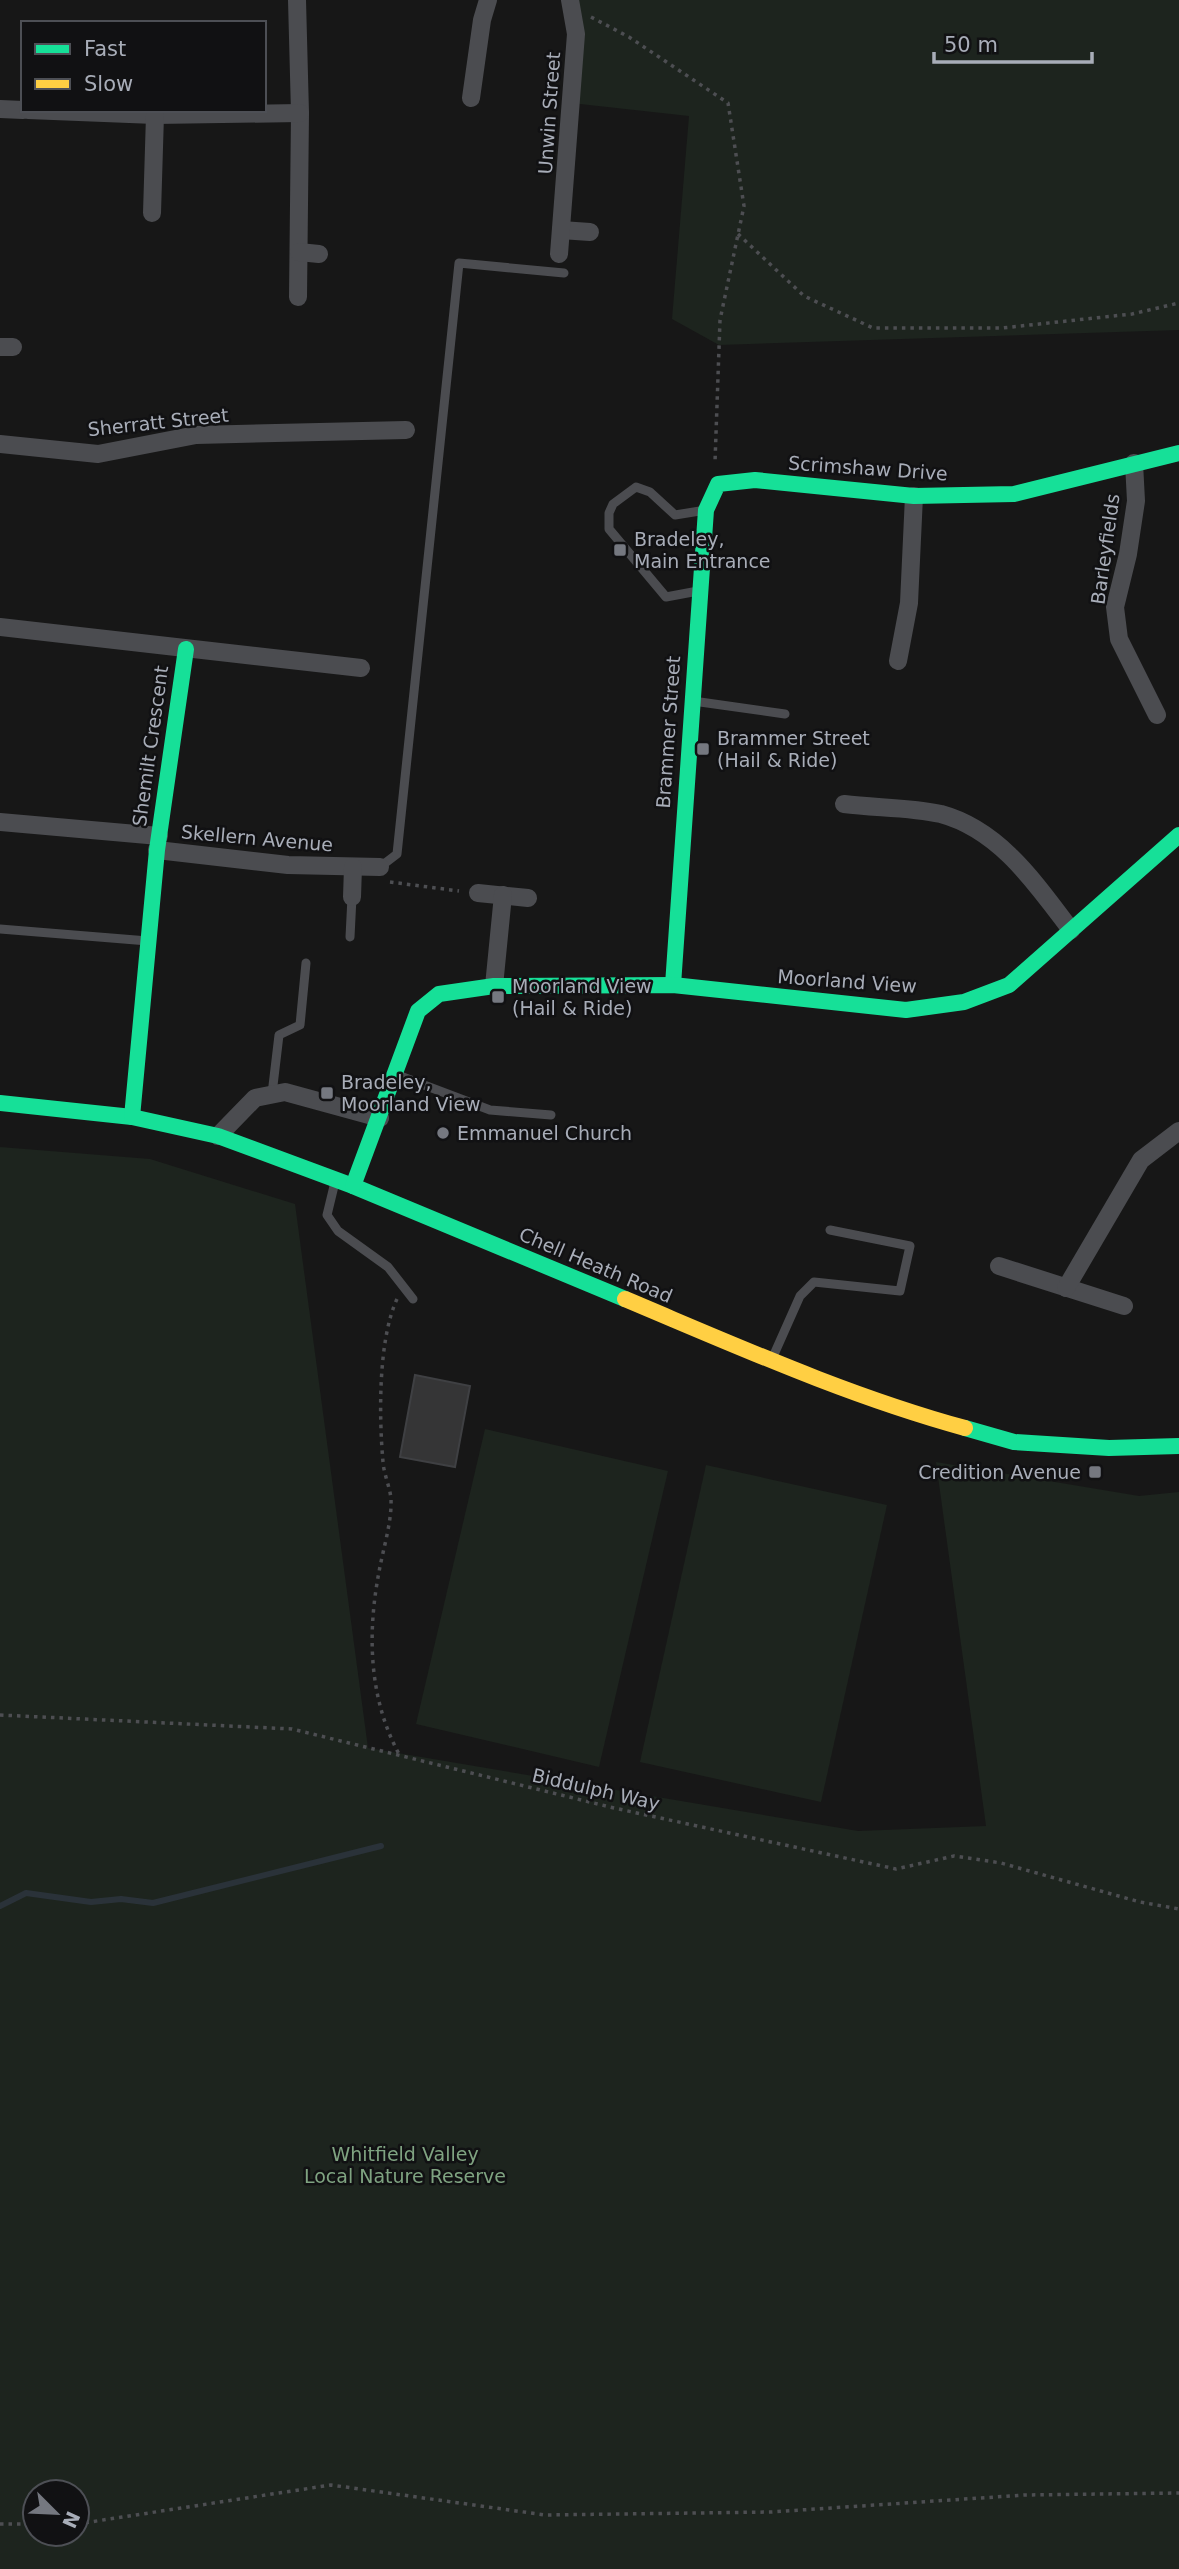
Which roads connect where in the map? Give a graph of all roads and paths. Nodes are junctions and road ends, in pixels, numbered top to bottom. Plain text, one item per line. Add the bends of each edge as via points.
1 (296, 0) edge
2 (488, 0) edge
3 (572, 4) edge
4 (471, 98) dead end
5 (0, 109) edge
6 (21, 110) edge
7 (79, 112) edge
8 (300, 113) junction
9 (155, 115) junction
10 (152, 213) dead end
11 (561, 230) junction
12 (590, 232) dead end
13 (738, 234) junction
14 (299, 251) junction
15 (319, 254) dead end
16 (559, 254) dead end
17 (565, 273) dead end
18 (298, 297) dead end
19 (1179, 303) edge
20 (406, 430) dead end
21 (0, 444) edge
22 (1179, 453) edge
23 (1134, 463) junction
24 (716, 488) junction
25 (914, 496) junction
26 (706, 510) junction
27 (699, 591) junction
28 (0, 627) edge
29 (186, 649) junction
30 (898, 661) dead end
31 (362, 668) dead end
32 (691, 701) junction
33 (785, 714) dead end
34 (1157, 715) dead end
35 (844, 804) dead end
36 (0, 822) edge
37 (1179, 835) edge
38 (158, 843) junction
39 (353, 867) junction
40 (380, 867) junction
41 (478, 893) joint
42 (503, 895) junction
43 (352, 898) joint
44 (528, 898) dead end
45 (0, 929) edge
46 (1071, 930) junction
47 (350, 937) dead end
48 (148, 941) junction
49 (306, 963) dead end
50 (673, 985) junction
51 (494, 986) junction
52 (395, 1074) junction
53 (272, 1094) junction
54 (0, 1103) edge
55 (551, 1115) dead end
56 (132, 1117) junction
57 (380, 1118) junction
58 (1179, 1131) edge
59 (218, 1136) junction
60 (336, 1180) junction
61 (353, 1186) junction
62 (830, 1230) dead end
63 (999, 1266) dead end
64 (402, 1287) junction
65 (1066, 1288) junction
66 (413, 1299) dead end
67 (1124, 1306) dead end
68 (771, 1360) junction
69 (1179, 1446) edge
70 (0, 1715) edge
71 (400, 1756) junction
72 (1179, 1909) edge
73 (1179, 2493) edge
74 (91, 2522) edge
75 (0, 2524) edge
76 (21, 2524) edge

1 - 8 street
2 - 4 street
3 - 11 street, Unwin Street via 576,34
3 - 13 path via 728,103 744,206
5 - 6 street
7 - 9 street
8 - 9 street
8 - 14 street
9 - 10 street
11 - 12 street
11 - 16 street, Unwin Street
13 - 19 path via 804,296 873,328 1002,328 1132,314
13 - 24 path via 720,320
14 - 15 street
14 - 18 street
17 - 40 lane via 459,263 397,854
20 - 21 street, Sherratt Street via 196,435 98,454
22 - 23 street, Scrimshaw Drive
23 - 25 street, Scrimshaw Drive via 1014,495
23 - 34 street, Barleyfields via 1136,502 1115,607 1119,639
24 - 25 street, Scrimshaw Drive via 755,480
24 - 26 street, Brammer Street
25 - 30 street via 909,603
26 - 27 street, Brammer Street
26 - 27 lane via 675,515 650,492 636,487 613,504 609,513 609,529 666,597
27 - 32 street, Brammer Street
28 - 29 street, Shemilt Crescent
29 - 31 street, Shemilt Crescent
29 - 38 street, Shemilt Crescent
32 - 33 lane
32 - 50 street, Brammer Street
35 - 46 street via 941,814 984,833 1026,870
36 - 38 street, Skellern Avenue
37 - 46 street, Moorland View
38 - 39 street, Skellern Avenue via 288,865
38 - 48 street, Shemilt Crescent
39 - 40 street, Skellern Avenue
39 - 43 street, Skellern Avenue
40 - 41 path via 389,882
41 - 42 street
42 - 44 street
42 - 51 street
43 - 47 lane
45 - 48 lane
46 - 50 street, Moorland View via 1009,985 964,1002 906,1010
48 - 56 street, Shemilt Crescent
49 - 53 lane via 300,1025 279,1035
50 - 51 street, Moorland View
51 - 52 street, Moorland View via 439,994 418,1011
52 - 55 lane via 490,1110
52 - 57 street, Moorland View
53 - 57 street via 285,1092
53 - 59 street via 255,1098
54 - 56 street, Chell Heath Road
56 - 59 street, Chell Heath Road
57 - 61 street, Moorland View
58 - 65 street via 1141,1160
59 - 60 street, Chell Heath Road
60 - 61 street, Chell Heath Road
60 - 64 lane via 327,1215 338,1231 388,1267
61 - 68 street, Chell Heath Road
62 - 68 lane via 910,1246 900,1291 814,1282 800,1296
63 - 65 street
64 - 66 lane
64 - 71 path via 387,1320 383,1356 383,1461 391,1497 371,1630 371,1656 386,1728
65 - 67 street
68 - 69 street, Chell Heath Road via 906,1412 1014,1442 1109,1448
70 - 71 path, Biddulph Way via 292,1729
71 - 72 path, Biddulph Way via 896,1869 954,1856 1001,1863
73 - 74 path via 1025,2496 771,2512 545,2515 331,2485
75 - 76 path

